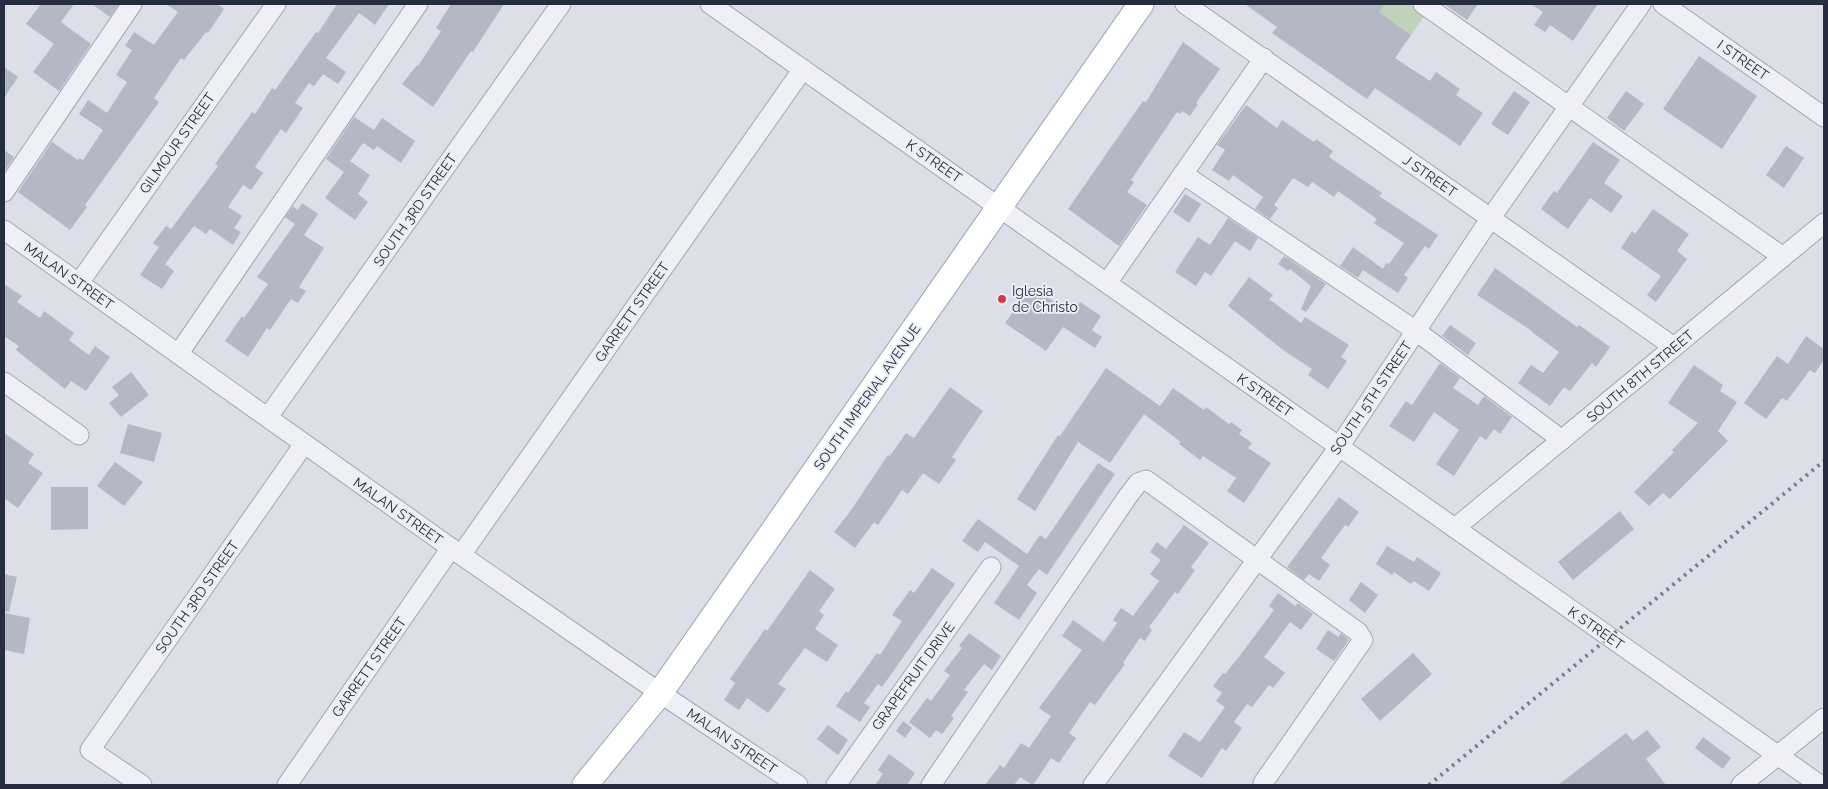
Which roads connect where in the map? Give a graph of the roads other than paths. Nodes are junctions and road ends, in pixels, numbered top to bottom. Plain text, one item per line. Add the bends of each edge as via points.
1 (132, 4) edge
2 (276, 4) edge
3 (418, 4) edge
4 (561, 4) edge
5 (710, 4) edge
6 (1141, 4) edge
7 (1185, 4) edge
8 (1423, 4) edge
9 (1641, 4) edge
10 (1663, 4) edge
11 (1264, 58) junction
12 (802, 69) junction
13 (1569, 106) junction
14 (1822, 111) edge
15 (1183, 174) junction
16 (4, 192) edge
17 (999, 207) junction
18 (1490, 219) junction
19 (1824, 223) edge
20 (4, 230) edge
21 (1783, 257) junction
22 (79, 282) junction
23 (1107, 283) junction
24 (1416, 331) junction
25 (1674, 347) junction
26 (179, 353) junction
27 (4, 382) edge
28 (268, 417) junction
29 (79, 435) dead end
30 (1562, 440) junction
31 (304, 444) junction
32 (1339, 447) junction
33 (1455, 528) junction
34 (456, 551) junction
35 (1257, 559) junction
36 (991, 567) dead end
37 (660, 693) junction
38 (1824, 718) edge
39 (1778, 755) junction
40 (1263, 784) dead end
41 (142, 785) edge
42 (287, 785) edge
43 (585, 785) edge
44 (798, 785) edge
45 (836, 785) edge
46 (931, 785) edge
47 (1093, 785) edge
48 (1742, 785) edge
49 (1820, 785) edge

1 - 16 street
2 - 22 street, GILMOUR STREET
3 - 26 street
4 - 28 street, SOUTH 3RD STREET
5 - 12 street, K STREET
6 - 17 main road, SOUTH IMPERIAL AVENUE
7 - 11 street, J STREET
8 - 13 street
9 - 13 street, SOUTH 5TH STREET
10 - 14 street, I STREET
11 - 15 street
11 - 18 street, J STREET
12 - 17 street, K STREET
12 - 34 street, GARRETT STREET
13 - 18 street, SOUTH 5TH STREET
13 - 21 street
15 - 23 street
15 - 24 street
17 - 23 street, K STREET
17 - 37 main road, SOUTH IMPERIAL AVENUE
18 - 24 street, SOUTH 5TH STREET
18 - 25 street, J STREET
19 - 21 street, SOUTH 8TH STREET
20 - 22 street, MALAN STREET
21 - 25 street, SOUTH 8TH STREET
22 - 26 street, MALAN STREET
23 - 32 street, K STREET
24 - 30 street
24 - 32 street, SOUTH 5TH STREET
25 - 30 street, SOUTH 8TH STREET
26 - 28 street, MALAN STREET
27 - 29 street
28 - 31 street, MALAN STREET
30 - 33 street, SOUTH 8TH STREET
31 - 34 street, MALAN STREET
31 - 41 street, SOUTH 3RD STREET via 90,750
32 - 33 street, K STREET
32 - 35 street, SOUTH 5TH STREET
33 - 39 street, K STREET
34 - 37 street, MALAN STREET
34 - 42 street, GARRETT STREET
35 - 40 street via 1358,632 1362,640
35 - 46 street via 1146,480 1138,483
35 - 47 street, SOUTH 5TH STREET
36 - 45 street, GRAPEFRUIT DRIVE
37 - 43 main road, SOUTH IMPERIAL AVENUE
37 - 44 street, MALAN STREET
38 - 39 street
39 - 48 street
39 - 49 street, K STREET

